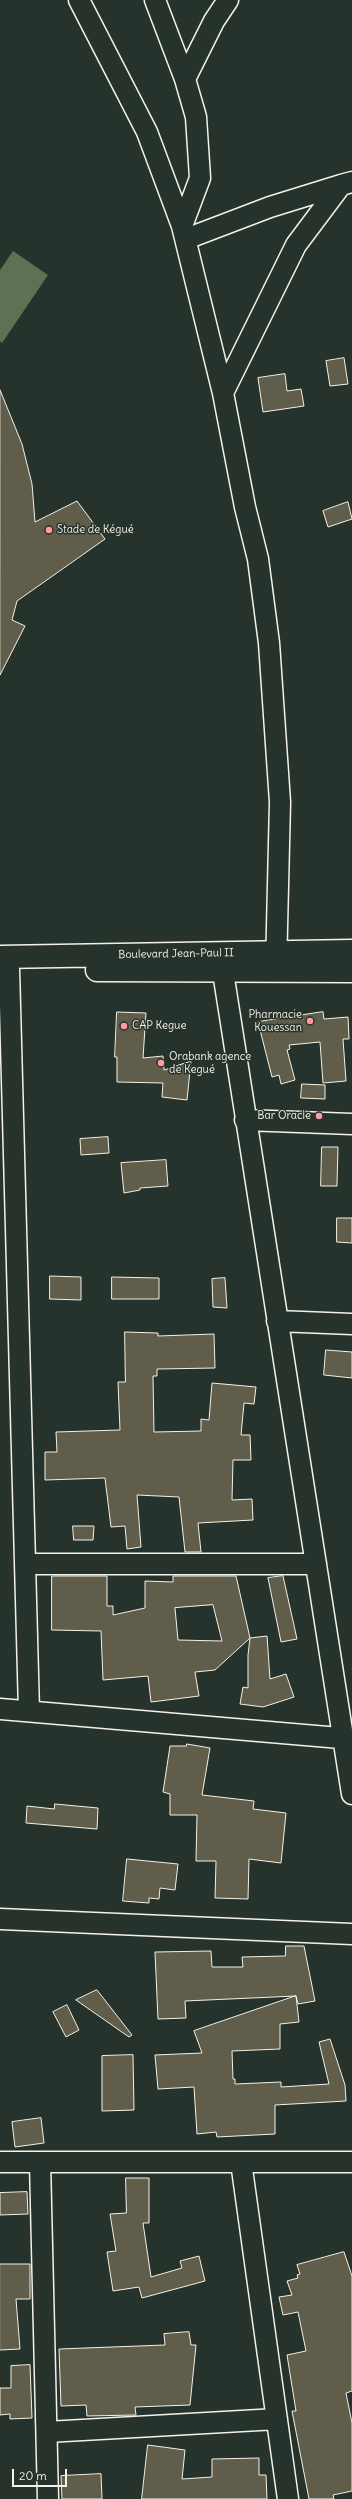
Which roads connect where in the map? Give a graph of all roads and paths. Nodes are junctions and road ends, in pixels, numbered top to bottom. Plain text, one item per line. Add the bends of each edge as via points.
1 (79, 0) edge
2 (156, 0) edge
3 (228, 0) edge
4 (185, 79) junction
5 (346, 183) edge
6 (184, 232) junction
7 (223, 393) junction
8 (352, 951) edge
9 (276, 962) junction
10 (3, 965) edge
11 (352, 971) edge
12 (223, 972) junction
13 (246, 1120) junction
14 (352, 1124) edge
15 (277, 1321) junction
16 (352, 1324) edge
17 (25, 1564) junction
18 (316, 1564) junction
19 (0, 1709) edge
20 (29, 1711) junction
21 (348, 1738) edge
22 (352, 1794) edge
23 (0, 1919) edge
24 (352, 1934) edge
25 (0, 2162) edge
26 (40, 2162) junction
27 (241, 2162) junction
28 (352, 2162) edge
29 (277, 2419) junction
30 (47, 2432) junction
31 (48, 2499) edge
32 (288, 2499) edge

1 - 6 street via 147,132
2 - 4 street
3 - 4 street via 214,21
4 - 6 street via 196,117 200,178
5 - 6 street
5 - 7 street via 296,246
6 - 7 street
7 - 9 street via 258,559 269,643 280,802
8 - 9 main road, Boulevard Jean-Paul II
9 - 10 main road, Boulevard Jean-Paul II
9 - 11 main road, Boulevard Jean-Paul II
9 - 12 main road, Boulevard Jean-Paul II
10 - 12 main road, Boulevard Jean-Paul II
10 - 17 street
12 - 13 street
13 - 14 street
13 - 15 street
15 - 16 street
15 - 18 street
17 - 18 street
17 - 20 street
18 - 21 street
19 - 20 street
20 - 21 street
21 - 22 street
23 - 24 street
25 - 26 street
26 - 27 street
26 - 30 street
27 - 28 street
27 - 29 street
29 - 30 street
29 - 32 street
30 - 31 street

